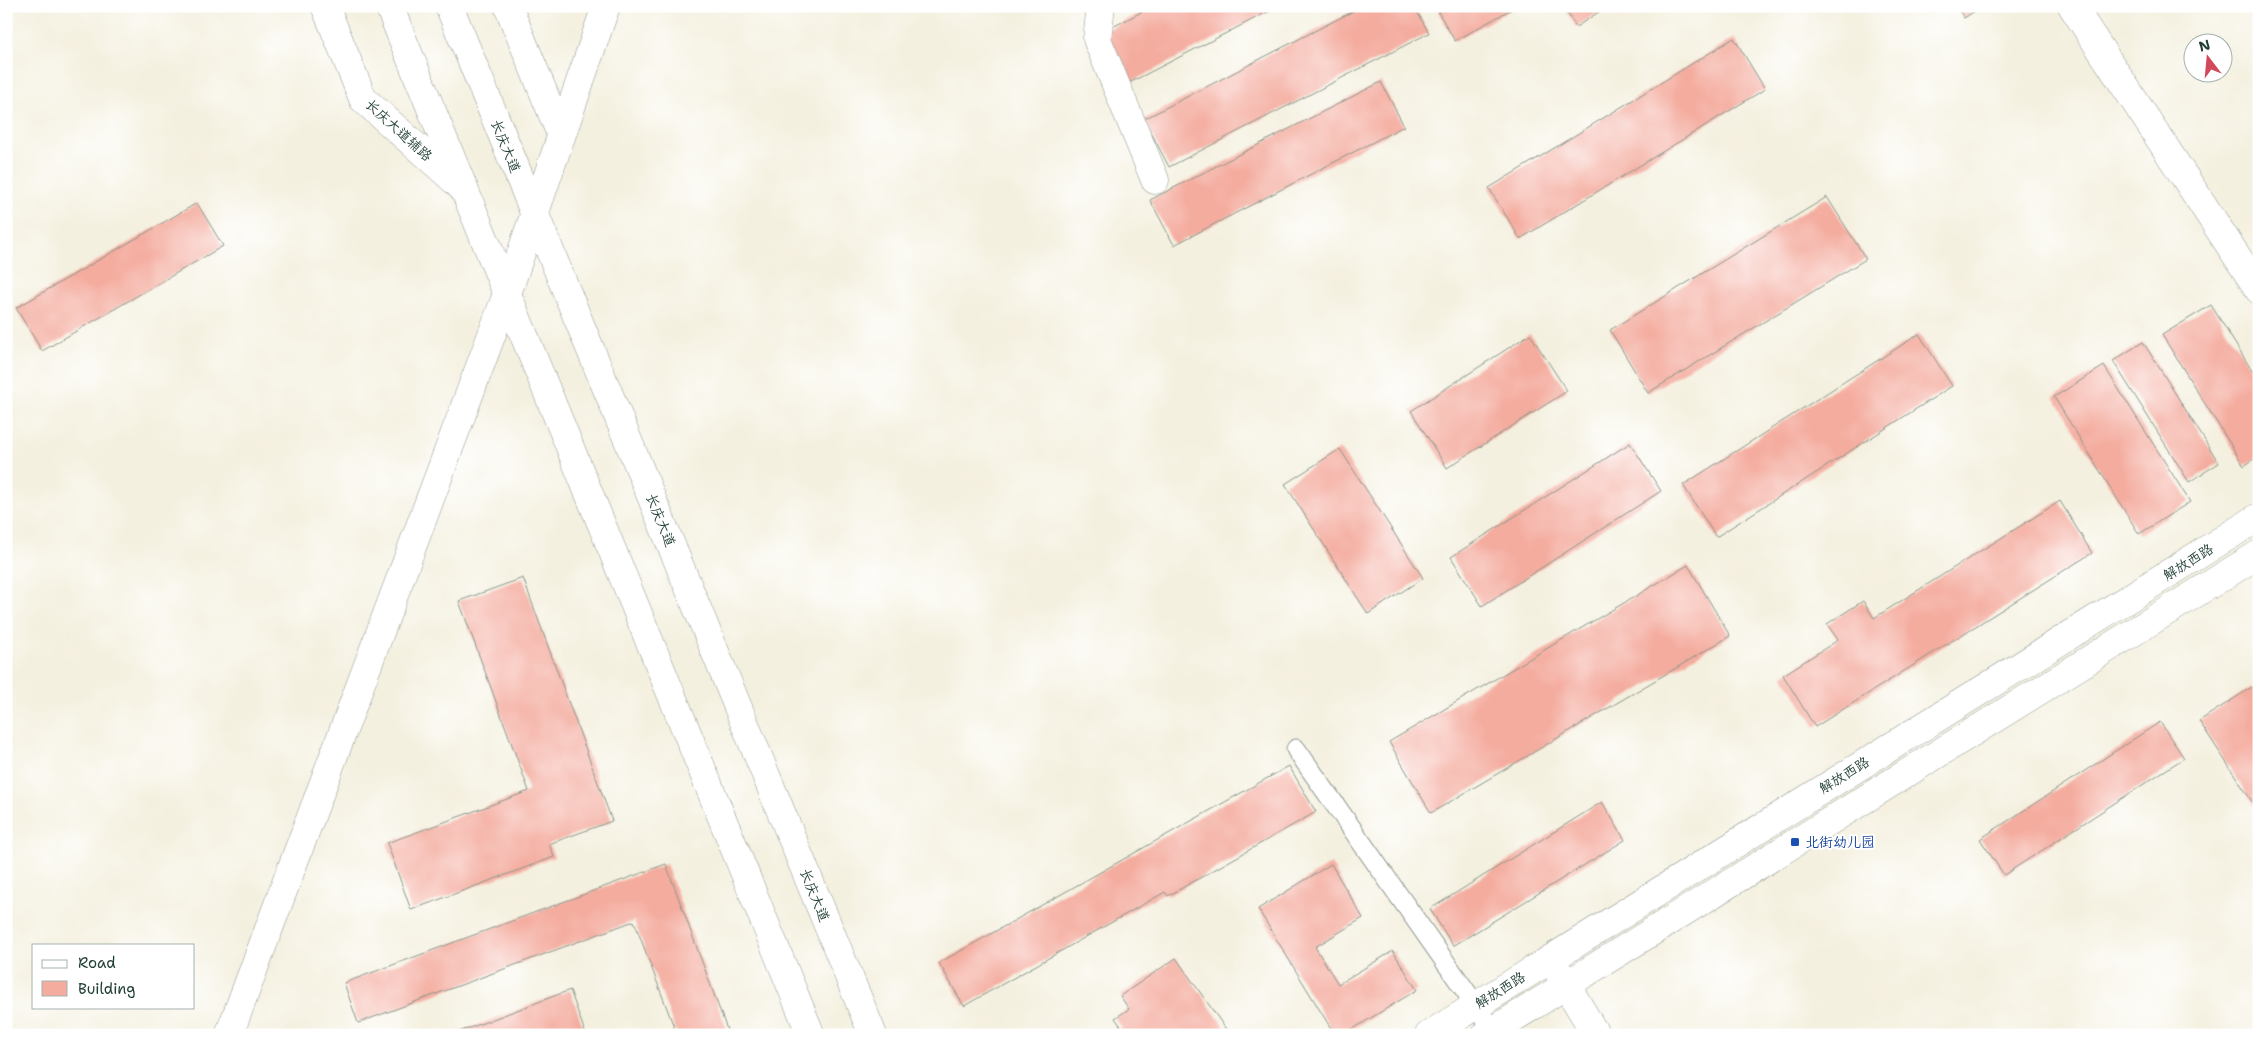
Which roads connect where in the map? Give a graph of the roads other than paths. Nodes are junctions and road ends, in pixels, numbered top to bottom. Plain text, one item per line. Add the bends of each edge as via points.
1 (325, 6) edge
2 (389, 6) edge
3 (449, 6) edge
4 (508, 6) edge
5 (606, 6) edge
6 (1101, 6) edge
7 (2072, 6) edge
8 (561, 135) junction
9 (1155, 180) dead end
10 (464, 189) junction
11 (534, 214) junction
12 (2259, 290) edge
13 (507, 294) junction
14 (2259, 518) edge
15 (2259, 554) edge
16 (1296, 749) dead end
17 (1551, 959) junction
18 (1566, 985) junction
19 (1476, 1006) junction
20 (1489, 1033) edge
21 (228, 1035) edge
22 (811, 1035) edge
23 (872, 1035) edge
24 (1429, 1035) edge
25 (1596, 1035) edge

1 - 10 street, 长庆大道辅路 via 364,98
2 - 10 street
3 - 11 street, 长庆大道
4 - 8 street
5 - 8 street
6 - 9 street via 1097,39
7 - 12 street
8 - 11 street
10 - 13 street
11 - 13 street
11 - 23 street, 长庆大道
13 - 21 street
13 - 22 street
14 - 17 street, 解放西路
15 - 18 street
16 - 19 lane
17 - 18 street
17 - 19 street, 解放西路
18 - 20 street
18 - 25 street
19 - 20 lane
19 - 24 street, 解放西路

